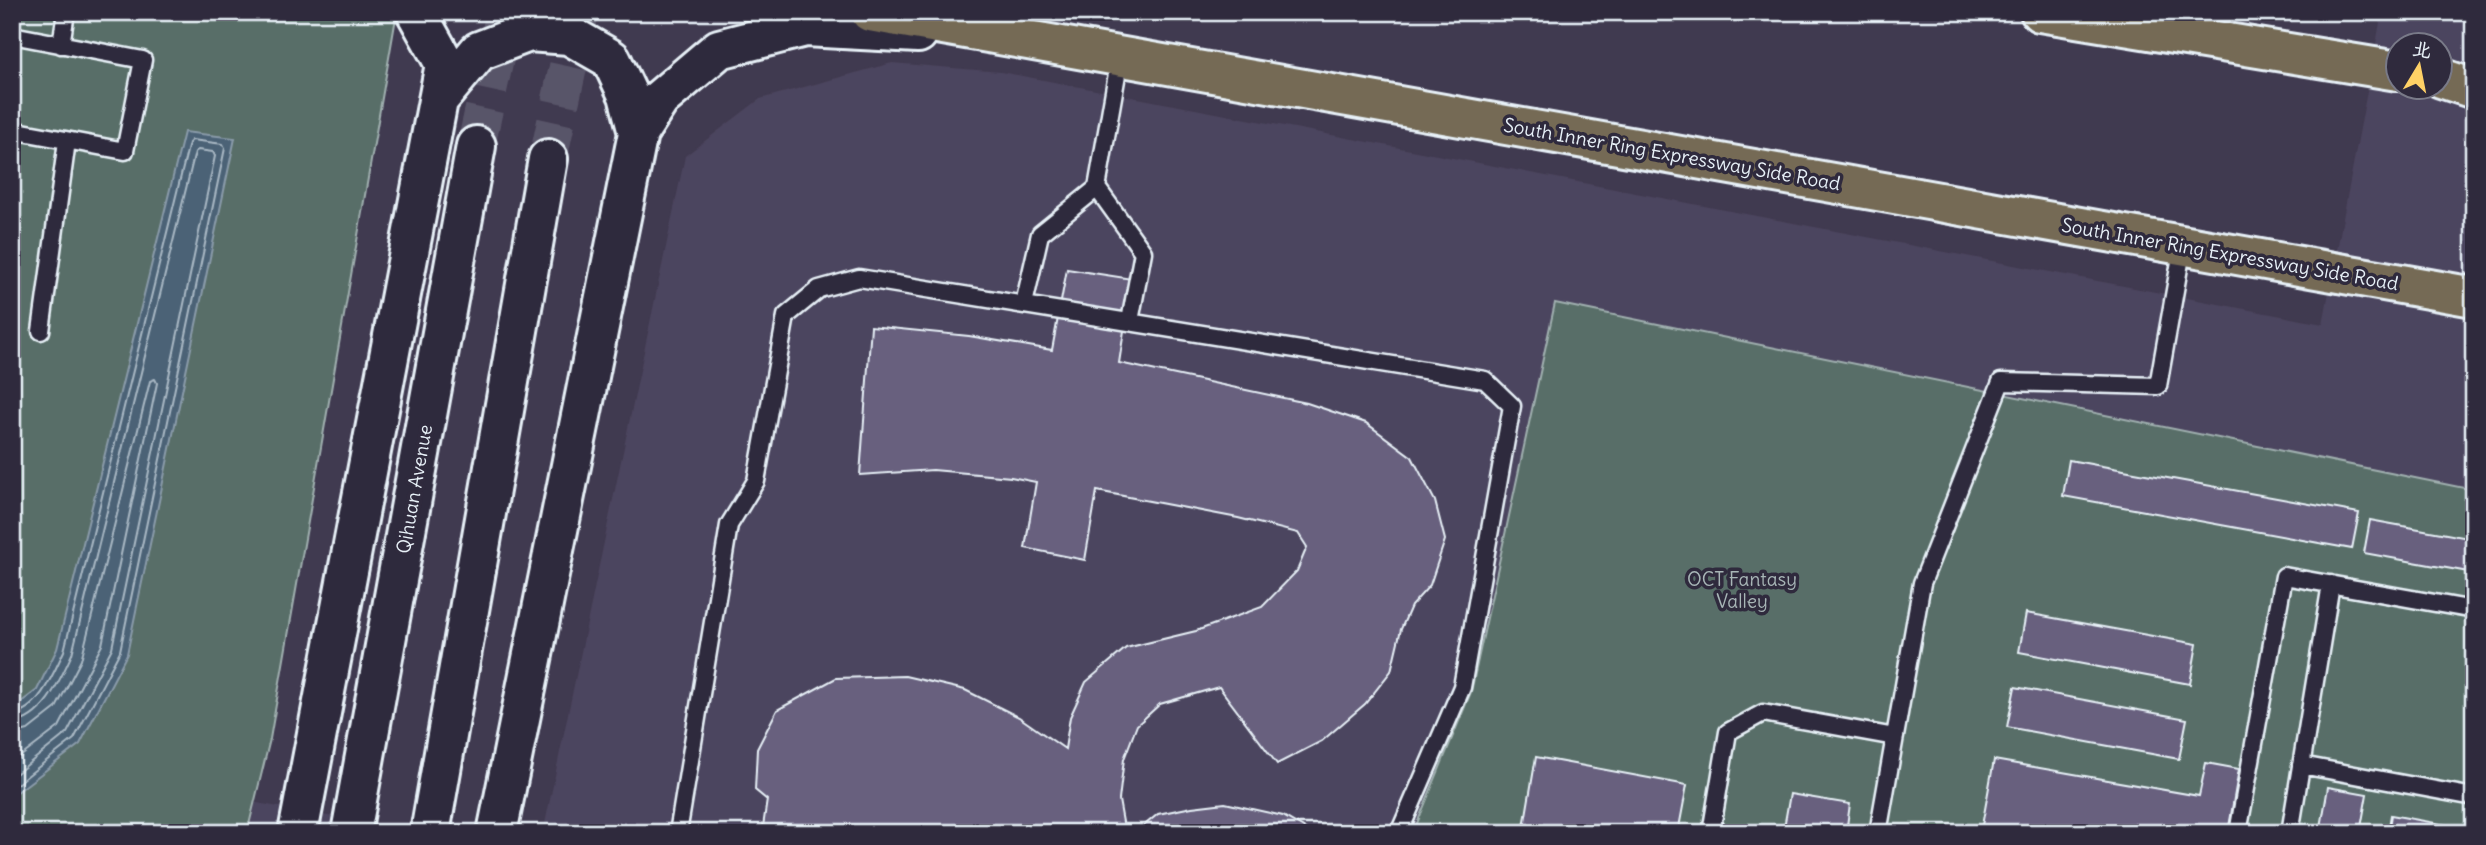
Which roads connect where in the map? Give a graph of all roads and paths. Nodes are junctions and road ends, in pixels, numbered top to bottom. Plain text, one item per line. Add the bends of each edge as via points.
1 (66, 12) edge
2 (416, 12) edge
3 (870, 12) edge
4 (2040, 12) edge
5 (12, 35) edge
6 (1019, 39) junction
7 (61, 45) junction
8 (1121, 57) junction
9 (2384, 69) edge
10 (2454, 82) edge
11 (2474, 87) edge
12 (438, 100) junction
13 (12, 130) edge
14 (638, 133) junction
15 (67, 141) junction
16 (476, 146) tunnel mouth
17 (548, 159) tunnel mouth
18 (1097, 188) junction
19 (2183, 245) junction
20 (2474, 297) edge
21 (1024, 304) junction
22 (1130, 321) junction
23 (41, 331) dead end
24 (2331, 584) junction
25 (2474, 610) edge
26 (1895, 737) junction
27 (2301, 765) junction
28 (2474, 797) edge
29 (298, 833) edge
30 (351, 833) edge
31 (430, 833) edge
32 (497, 833) edge
33 (678, 833) edge
34 (1399, 833) edge
35 (1711, 833) edge
36 (1878, 833) edge
37 (2238, 833) edge
38 (2290, 833) edge

1 - 7 lane
2 - 12 street via 445,64
3 - 6 main road, South Inner Ring Expressway Side Road
4 - 9 main road
5 - 7 lane
6 - 8 main road, South Inner Ring Expressway Side Road
6 - 14 street via 805,27 719,49 660,99
7 - 15 lane via 143,60 125,151
8 - 18 lane
8 - 19 main road, South Inner Ring Expressway Side Road
10 - 11 main road
12 - 14 street via 479,51 529,32 569,36 611,58
12 - 29 street
13 - 15 lane
14 - 32 street
15 - 23 lane
16 - 30 street, Qihuan Avenue
17 - 31 street
18 - 21 lane via 1040,234
18 - 22 lane via 1143,252
19 - 20 main road, South Inner Ring Expressway Side Road
19 - 26 lane via 2158,386 2001,382 1922,583
21 - 22 lane
21 - 33 lane via 859,278 819,289 786,316 756,481 730,525
22 - 34 lane via 1485,380 1512,406 1462,687
24 - 25 lane
24 - 27 lane
24 - 37 lane via 2284,576
26 - 35 lane via 1763,713 1728,732
26 - 36 lane
27 - 28 lane
27 - 38 lane

